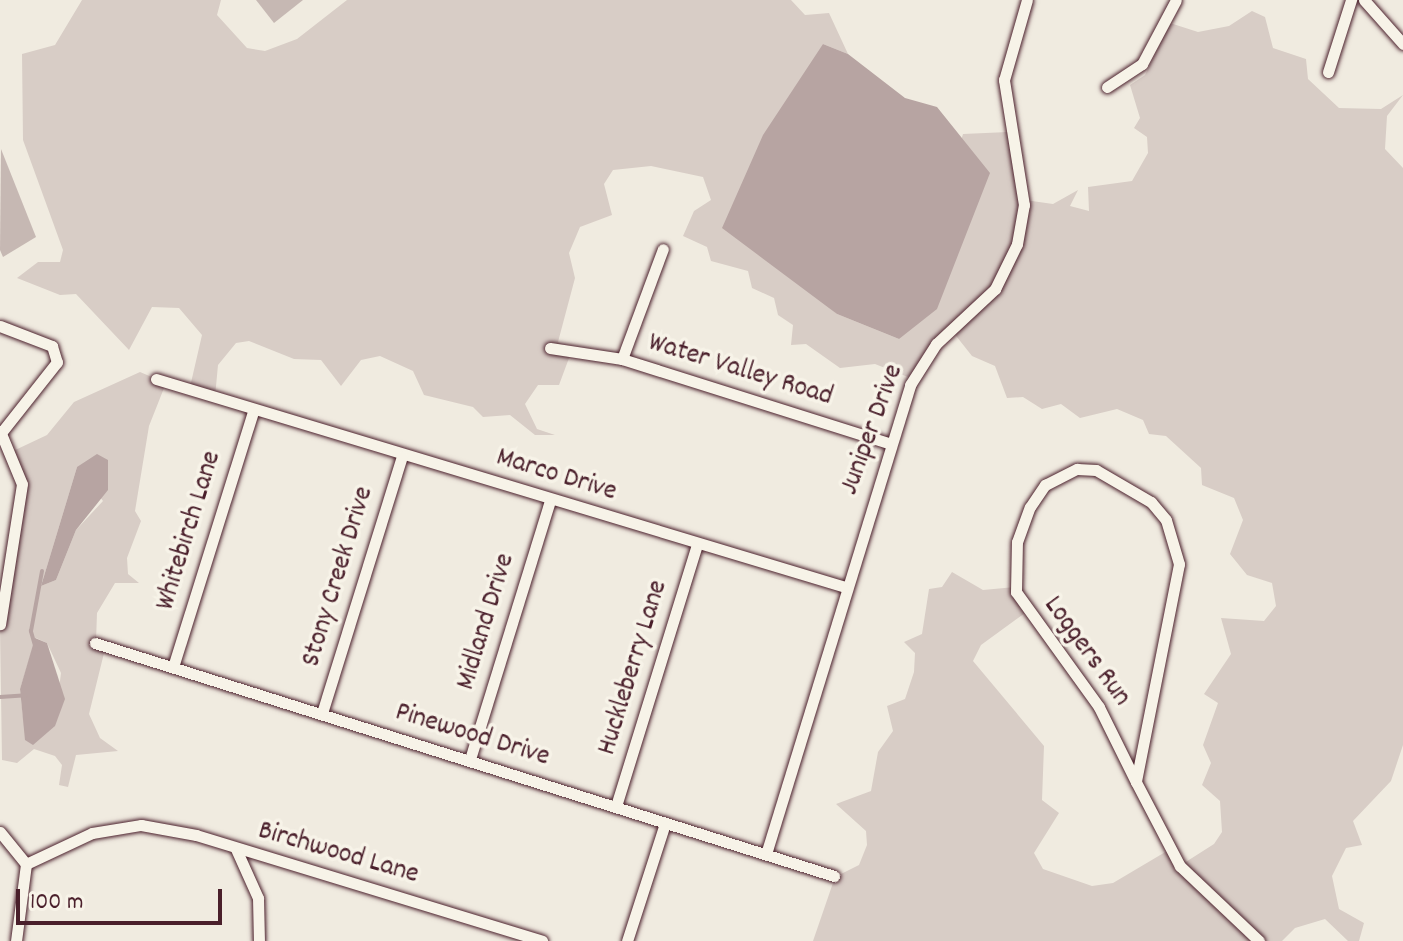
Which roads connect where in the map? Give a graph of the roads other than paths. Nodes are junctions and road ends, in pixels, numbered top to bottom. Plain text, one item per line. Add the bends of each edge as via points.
1 (1027, 0) edge
2 (1176, 0) edge
3 (1351, 0) edge
4 (1364, 0) edge
5 (1403, 44) edge
6 (1328, 72) dead end
7 (1107, 87) dead end
8 (663, 249) dead end
9 (0, 326) edge
10 (550, 348) dead end
11 (622, 359) junction
12 (156, 379) dead end
13 (253, 411) junction
14 (1, 432) edge
15 (889, 443) junction
16 (402, 456) junction
17 (550, 500) junction
18 (697, 544) junction
19 (845, 587) junction
20 (0, 624) edge
21 (95, 643) dead end
22 (173, 667) junction
23 (322, 713) junction
24 (470, 759) junction
25 (1136, 782) junction
26 (616, 806) junction
27 (665, 823) junction
28 (0, 832) edge
29 (236, 849) junction
30 (766, 854) junction
31 (26, 864) junction
32 (834, 876) dead end
33 (16, 941) edge
34 (259, 941) edge
35 (542, 941) edge
36 (627, 941) edge
37 (1259, 941) edge

1 - 15 street, Juniper Drive via 1004,80 1024,205 1017,244 979,308 922,362
2 - 7 street via 1142,64
3 - 6 street
4 - 5 street
8 - 11 street
9 - 14 street via 52,346 57,362
10 - 11 street
11 - 15 street, Water Valley Road
12 - 13 street, Marco Drive
13 - 16 street, Marco Drive
13 - 22 street, Whitebirch Lane
14 - 20 street via 22,484
15 - 19 street, Juniper Drive
16 - 17 street, Marco Drive
16 - 23 street, Stony Creek Drive
17 - 18 street, Marco Drive
17 - 24 street, Midland Drive
18 - 19 street, Marco Drive
18 - 26 street, Huckleberry Lane
19 - 30 street, Juniper Drive
21 - 22 street, Pinewood Drive
22 - 23 street, Pinewood Drive
23 - 24 street, Pinewood Drive
24 - 26 street, Pinewood Drive
25 - 25 street, Loggers Run via 1179,564 1166,520 1151,502 1096,470 1077,469 1045,485 1030,507 1017,542 1016,592 1099,707
25 - 37 street, Loggers Run via 1180,866
26 - 27 street, Pinewood Drive
27 - 30 street, Pinewood Drive
27 - 36 street
28 - 31 street
29 - 31 street, Birchwood Lane via 163,826 118,828
29 - 34 street via 258,898
29 - 35 street, Birchwood Lane
30 - 32 street, Pinewood Drive
31 - 33 street

